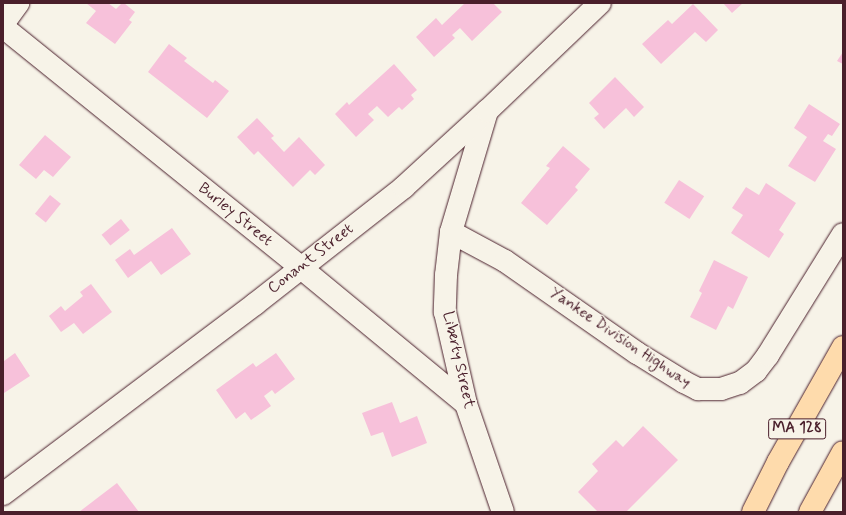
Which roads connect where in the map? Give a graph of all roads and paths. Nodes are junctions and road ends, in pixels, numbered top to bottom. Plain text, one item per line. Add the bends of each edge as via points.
1 (18, 3) edge
2 (600, 3) edge
3 (3, 24) edge
4 (3, 27) edge
5 (487, 111) junction
6 (451, 232) junction
7 (843, 234) edge
8 (300, 266) junction
9 (843, 347) edge
10 (466, 404) junction
11 (843, 452) edge
12 (3, 494) edge
13 (503, 512) edge
14 (753, 512) edge
15 (810, 512) edge

1 - 3 main road
2 - 5 main road, Conant Street
4 - 8 main road, Burley Street
5 - 6 main road, Liberty Street
5 - 8 main road, Conant Street via 404,187
6 - 7 main road, Yankee Division Highway via 505,261 637,353 698,389 721,389 740,383 756,371
6 - 10 main road, Liberty Street via 445,312
8 - 10 main road, Burley Street
8 - 12 main road, Conant Street via 255,304
9 - 14 highway, MA 128
10 - 13 main road, Liberty Street
11 - 15 highway, MA 128

